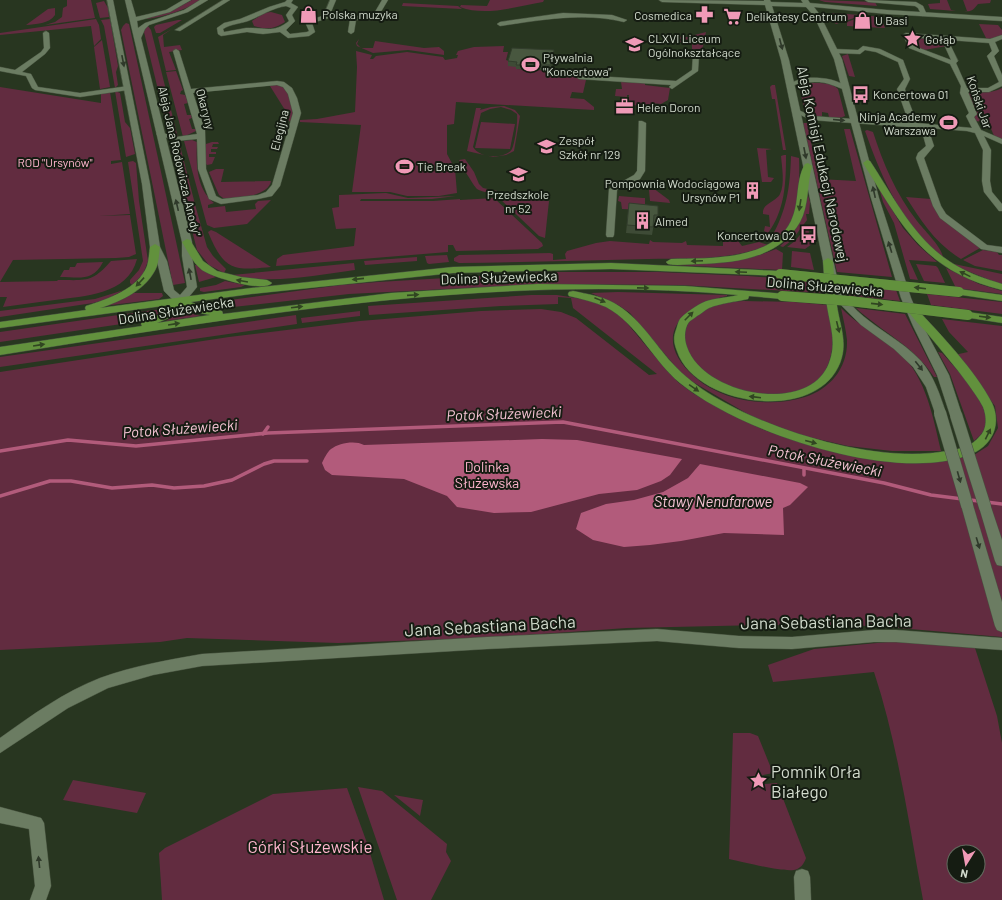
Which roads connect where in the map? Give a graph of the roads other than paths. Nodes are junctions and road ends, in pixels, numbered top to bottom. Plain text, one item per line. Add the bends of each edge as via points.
1 (110, 0) edge
2 (128, 0) edge
3 (188, 0) edge
4 (205, 0) edge
5 (227, 0) edge
6 (333, 0) edge
7 (385, 0) edge
8 (662, 0) edge
9 (868, 0) edge
10 (682, 1) edge
11 (288, 2) edge
12 (768, 4) edge
13 (809, 5) edge
14 (178, 6) junction
15 (197, 6) junction
16 (213, 9) junction
17 (328, 12) dead end
18 (924, 14) junction
19 (161, 18) junction
20 (353, 18) junction
21 (1002, 19) edge
22 (624, 20) dead end
23 (124, 21) junction
24 (300, 22) junction
25 (500, 24) dead end
26 (178, 30) dead end
27 (282, 30) junction
28 (351, 32) dead end
29 (46, 33) dead end
30 (1002, 37) edge
31 (137, 38) junction
32 (944, 38) junction
33 (991, 41) junction
34 (176, 51) dead end
35 (835, 51) junction
36 (696, 55) dead end
37 (954, 63) junction
38 (0, 69) edge
39 (17, 72) junction
40 (579, 76) dead end
41 (1002, 83) edge
42 (790, 84) junction
43 (128, 88) junction
44 (845, 88) junction
45 (964, 90) junction
46 (189, 91) junction
47 (796, 111) junction
48 (855, 121) junction
49 (642, 123) dead end
50 (914, 126) junction
51 (924, 126) junction
52 (977, 132) junction
53 (160, 134) junction
54 (201, 136) junction
55 (182, 139) junction
56 (1002, 142) edge
57 (165, 152) junction
58 (867, 163) junction
59 (808, 166) junction
60 (212, 197) joint
61 (1002, 209) edge
62 (610, 235) dead end
63 (186, 242) junction
64 (155, 247) junction
65 (1002, 250) edge
66 (828, 261) junction
67 (611, 266) junction
68 (308, 284) junction
69 (1002, 287) edge
70 (534, 288) junction
71 (782, 296) junction
72 (1002, 298) edge
73 (180, 301) junction
74 (912, 310) junction
75 (258, 312) junction
76 (62, 317) junction
77 (1002, 320) edge
78 (0, 325) edge
79 (94, 337) junction
80 (0, 351) edge
81 (1002, 561) edge
82 (1002, 626) edge
83 (1002, 644) edge
84 (0, 746) edge
85 (0, 815) edge
86 (802, 877) dead end
87 (38, 900) edge
88 (803, 900) edge

1 - 23 main road, Aleja Jana Rodowicza „Anody”
2 - 14 main road via 139,10 156,11
2 - 23 main road, Aleja Jana Rodowicza „Anody”
3 - 14 main road
4 - 15 main road
5 - 16 street
6 - 17 street
7 - 20 street via 374,19
8 - 10 main road
9 - 18 street via 916,4 921,7
10 - 12 main road
11 - 24 street via 294,7 289,15
11 - 27 street via 259,12 246,20 226,24 220,29 221,34 247,30
12 - 13 main road
12 -> 42 main road, Aleja Komisji Edukacji Narodowej
13 - 18 main road
13 - 35 main road
14 - 23 main road via 164,12
15 - 16 street
15 - 19 main road
16 - 26 street
18 - 21 main road
19 - 23 main road
19 - 31 main road via 143,27
20 - 24 street via 326,16
20 - 28 street
22 - 25 street via 612,17 560,15
23 - 31 main road, Aleja Jana Rodowicza „Anody”
23 -> 43 main road, Aleja Jana Rodowicza „Anody”
24 - 27 street
24 - 27 street via 312,32 288,36
29 - 39 street via 47,48 44,53
30 - 33 street
31 - 53 main road, Aleja Jana Rodowicza „Anody”
32 - 33 street
32 - 37 street, Koński Jar
32 - 37 street via 906,35 911,47
33 - 41 street via 996,51 990,56
34 - 46 street, Okaryny
35 - 44 main road
35 - 50 street via 860,52 863,48 874,49 901,61 907,79 902,94
36 - 40 street via 695,72 674,85
37 - 45 street, Koński Jar
38 - 39 street
39 - 43 street via 31,76 37,89 74,95
41 - 45 street via 988,91
42 - 44 street via 804,80 821,81
42 - 47 main road, Aleja Komisji Edukacji Narodowej
43 - 64 main road, Aleja Jana Rodowicza „Anody”
44 - 48 main road
45 - 52 street, Koński Jar
46 - 54 street, Okaryny
46 - 60 street, Elegijna via 283,83 287,85 296,102 297,117 277,183 272,191 258,197 226,202 217,201
47 -> 48 street via 811,118
47 -> 59 main road, Aleja Komisji Edukacji Narodowej
48 - 50 street
48 - 58 main road
49 - 62 street via 641,171 637,177 613,189
50 - 51 street
51 - 52 street
51 - 65 street via 930,146 920,158 943,216 984,247
52 - 56 street
52 - 61 street, Koński Jar via 987,150 988,192
53 - 55 street
53 - 57 main road, Aleja Jana Rodowicza „Anody”
54 - 55 street
54 - 60 street, Okaryny via 202,169
55 - 57 street via 169,146
63 -> 57 main road, Aleja Jana Rodowicza „Anody”
69 -> 58 main road via 970,276 933,255 909,230
74 -> 58 main road via 885,232
59 - 66 main road, Aleja Komisji Edukacji Narodowej
59 -> 67 main road via 797,219 789,233 774,245 754,254 728,259
68 -> 63 main road via 245,282 222,275 200,264
73 -> 63 main road, Aleja Jana Rodowicza „Anody” via 192,287
64 - 73 main road, Aleja Jana Rodowicza „Anody” via 162,261 169,290
64 -> 76 main road via 151,268 133,289 102,304
66 -> 71 main road via 832,308 840,340 832,369 820,384 794,396 754,397 719,388 688,364 680,348 678,336 682,324 696,310 721,300
66 -> 82 main road, Aleja Komisji Edukacji Narodowej, bridge via 834,285 842,299 856,314 918,364 932,388
67 -> 68 main road, Dolina Służewiecka via 453,270
72 -> 67 main road, Dolina Służewiecka, bridge via 780,274
68 - 73 main road, Dolina Służewiecka
70 -> 71 main road, Dolina Służewiecka via 679,289
70 -> 74 main road via 593,297 615,307 624,313 684,381 734,412 777,431 818,444 879,456 925,458 966,452 983,442 989,434 992,422 988,406 935,335
75 -> 70 main road, Dolina Służewiecka via 392,296
71 -> 77 main road, Dolina Służewiecka, bridge via 850,301
73 - 75 main road via 203,312
73 - 76 main road, Dolina Służewiecka
73 - 79 main road via 167,315 153,321
74 - 81 main road, bridge via 942,375
79 -> 75 main road, Dolina Służewiecka
76 - 78 main road, Dolina Służewiecka
80 -> 79 main road, Dolina Służewiecka
83 - 84 street, Jana Sebastiana Bacha via 896,636 792,643 739,642 658,635 202,660 150,670 104,683 34,721
87 -> 85 street via 43,886 36,823
86 - 88 street

